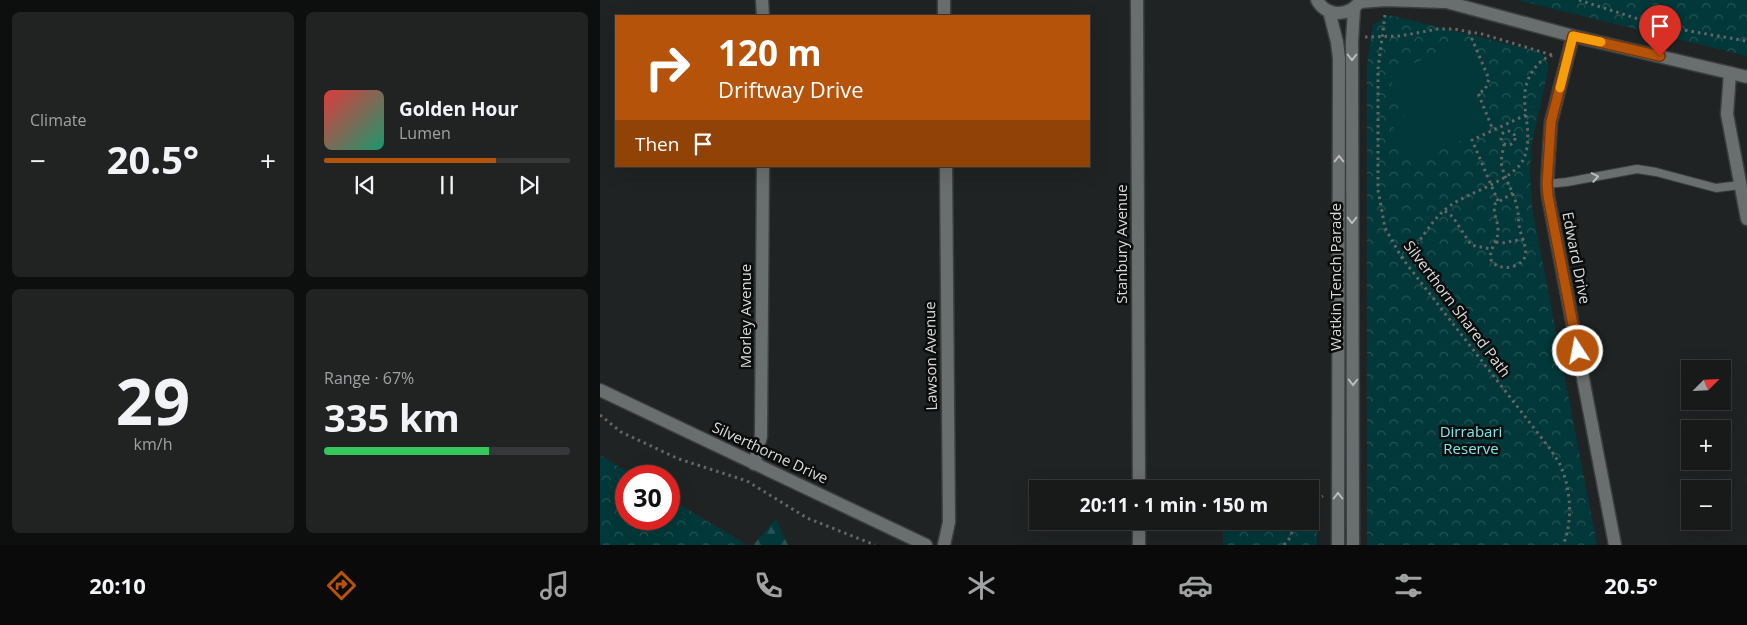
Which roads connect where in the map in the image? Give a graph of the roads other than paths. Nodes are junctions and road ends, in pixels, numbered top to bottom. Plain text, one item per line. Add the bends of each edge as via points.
1 (762, 0) edge
2 (944, 0) edge
3 (1137, 0) edge
4 (1442, 1) edge
5 (1319, 4) edge
6 (1358, 4) edge
7 (763, 15) edge
8 (944, 15) edge
9 (1573, 36) junction
10 (1730, 73) junction
11 (1747, 77) edge
12 (763, 167) edge
13 (946, 167) edge
14 (1547, 184) junction
15 (1740, 185) junction
16 (1747, 219) edge
17 (600, 390) edge
18 (754, 464) junction
19 (1139, 480) edge
20 (1139, 530) edge
21 (926, 545) edge
22 (944, 545) edge
23 (1139, 545) edge
24 (1338, 545) edge
25 (1353, 545) edge
26 (1615, 545) edge

1 - 7 street
2 - 8 street
3 - 19 street, Stanbury Avenue
4 - 6 street via 1386,0
4 - 9 street
5 - 6 street via 1342,13
24 -> 5 street, Watkin Tench Parade via 1339,58 1337,42
6 -> 25 street, Watkin Tench Parade via 1352,41
9 - 10 street
9 - 14 street, Edward Drive via 1551,122
10 - 11 street
10 - 15 street via 1727,114
12 - 18 street, Morley Avenue via 762,436
13 - 22 street, Lawson Avenue via 949,522
14 -> 15 lane via 1637,169 1716,188
14 - 26 street, Edward Drive
15 - 16 street
17 - 18 street, Silverthorne Drive
18 - 21 street, Silverthorne Drive
20 - 23 street

